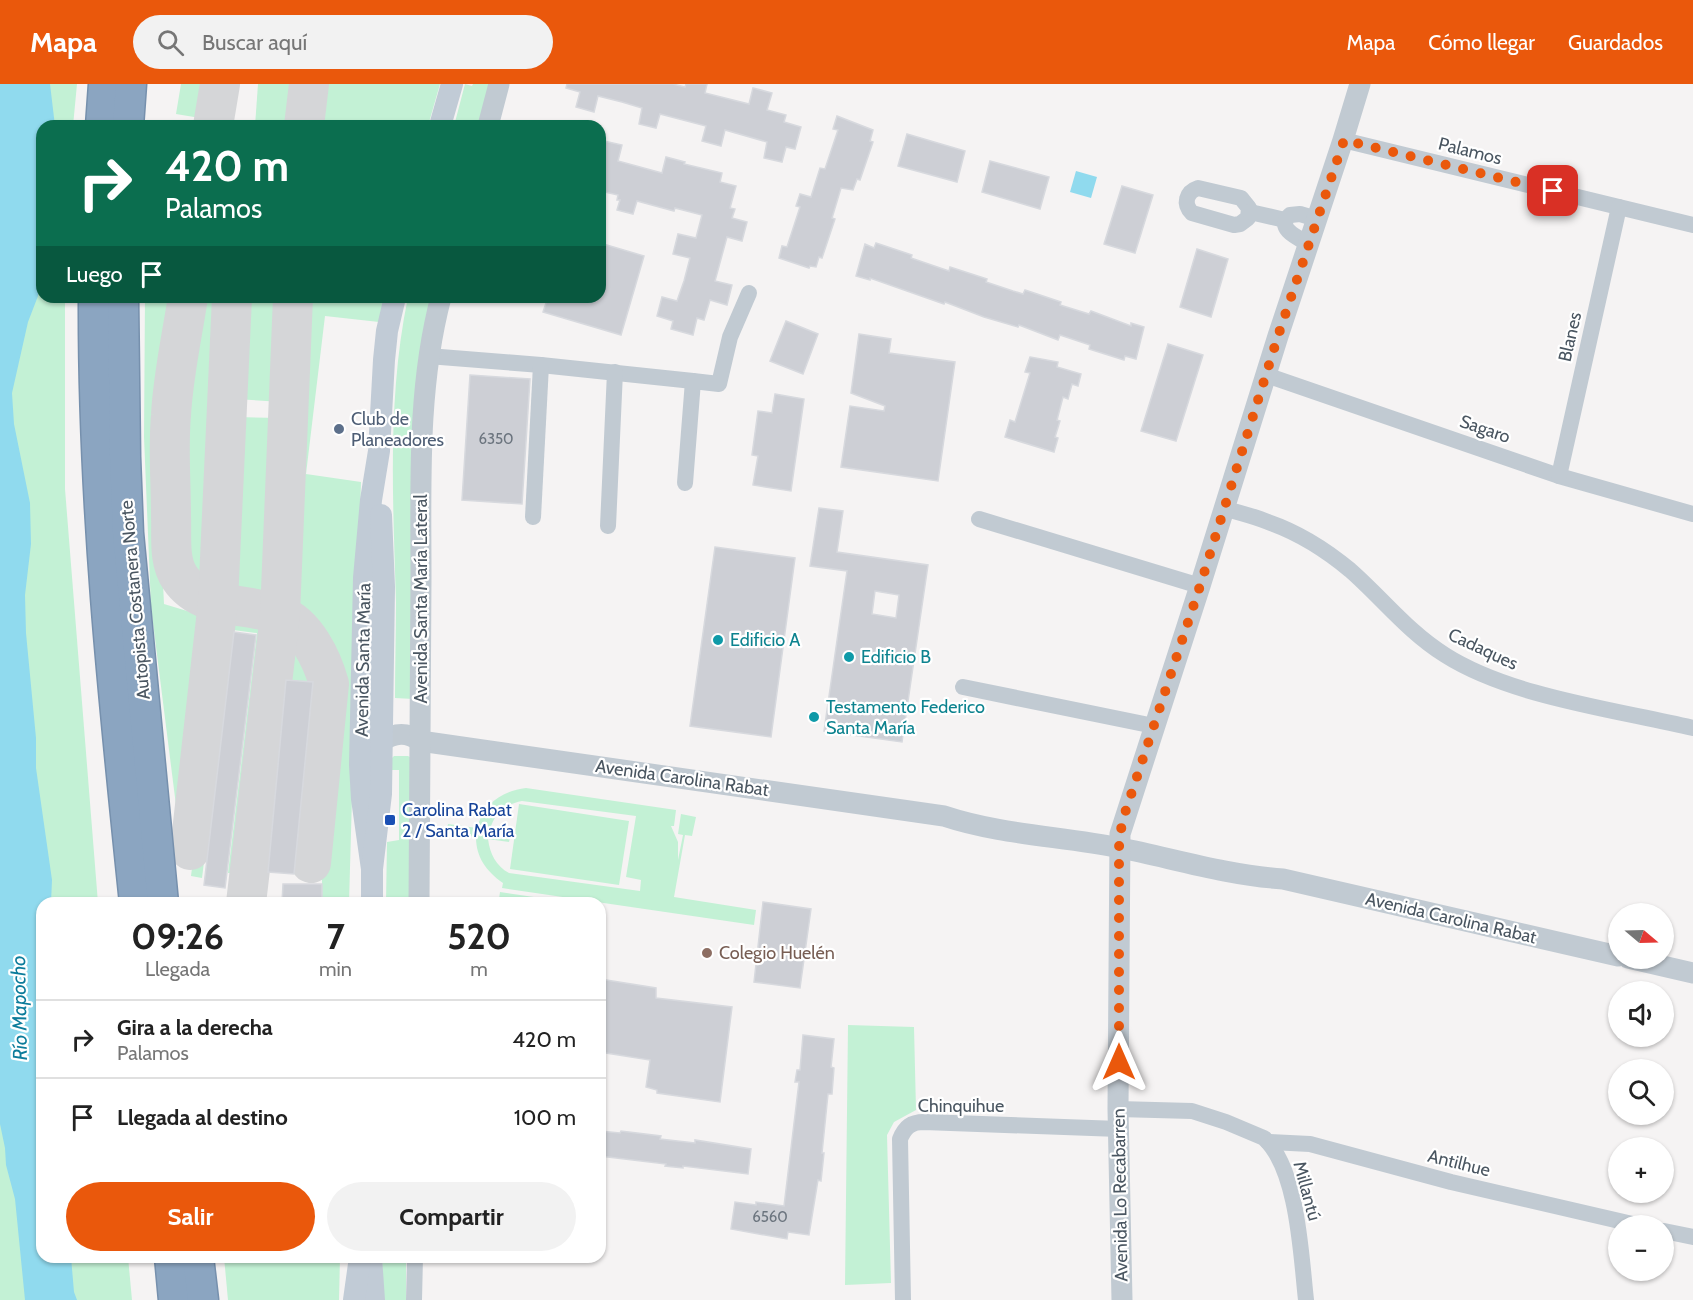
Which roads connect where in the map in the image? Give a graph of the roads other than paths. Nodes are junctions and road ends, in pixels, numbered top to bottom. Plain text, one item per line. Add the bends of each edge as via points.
1 (104, 84) edge
2 (131, 84) edge
3 (452, 84) edge
4 (499, 84) edge
5 (1360, 84) edge
6 (101, 120) edge
7 (128, 120) edge
8 (442, 120) edge
9 (490, 120) edge
10 (1344, 140) junction
11 (1619, 207) junction
12 (1250, 213) dead end
13 (1317, 219) junction
14 (1285, 220) junction
15 (1693, 225) edge
16 (1309, 244) junction
17 (749, 293) dead end
18 (94, 303) edge
19 (123, 303) edge
20 (393, 303) edge
21 (440, 303) edge
22 (428, 356) junction
23 (541, 365) junction
24 (615, 372) junction
25 (1266, 375) junction
26 (693, 381) junction
27 (1558, 476) junction
28 (685, 483) dead end
29 (1224, 508) junction
30 (1693, 514) edge
31 (533, 518) dead end
32 (978, 519) dead end
33 (608, 526) dead end
34 (1200, 586) junction
35 (963, 687) dead end
36 (1154, 726) junction
37 (1693, 728) edge
38 (371, 741) junction
39 (420, 741) junction
40 (1120, 841) junction
41 (134, 897) edge
42 (162, 897) edge
43 (372, 897) edge
44 (419, 897) edge
45 (1608, 954) edge
46 (1673, 969) edge
47 (1693, 974) edge
48 (1118, 1119) junction
49 (1268, 1142) junction
50 (1608, 1218) edge
51 (1674, 1233) edge
52 (1693, 1237) edge
53 (165, 1263) edge
54 (171, 1263) edge
55 (199, 1263) edge
56 (359, 1263) edge
57 (371, 1263) edge
58 (415, 1263) edge
59 (165, 1300) edge
60 (174, 1300) edge
61 (202, 1300) edge
62 (354, 1300) edge
63 (374, 1300) edge
64 (414, 1300) edge
65 (903, 1300) edge
66 (1122, 1300) edge
67 (1306, 1300) edge

1 - 6 highway
2 - 7 highway
3 - 8 main road
4 - 9 street
5 - 10 street, Avenida Lo Recabarren
10 - 11 street, Palamos
10 - 13 street, Avenida Lo Recabarren
11 - 15 street, Palamos
11 - 27 street, Blanes
12 - 14 street
13 - 14 street via 1290,214
13 - 16 street, Avenida Lo Recabarren
14 - 16 street via 1287,230
16 - 25 street, Avenida Lo Recabarren
17 - 26 street via 730,337 719,384
18 - 41 highway, Autopista Costanera Norte via 99,499
19 - 42 highway, Autopista Costanera Norte via 128,533
20 - 38 main road, Avenida Santa María via 364,578
21 - 22 street, Avenida Santa María Lateral
22 - 23 street
22 - 39 street, Avenida Santa María Lateral via 421,510
23 - 24 street
23 - 31 street
24 - 26 street
24 - 33 street
25 - 27 street, Sagaro
25 - 29 street, Avenida Lo Recabarren
26 - 28 street
27 - 30 street, Sagaro
29 - 34 street, Avenida Lo Recabarren
29 - 37 street, Cadaques via 1288,530 1320,548 1350,570 1417,635 1458,663 1555,697
32 - 34 street
34 - 36 street, Avenida Lo Recabarren
35 - 36 street
36 - 40 street, Avenida Lo Recabarren
38 - 39 street, Avenida Carolina Rabat via 410,735
38 - 43 main road, Avenida Santa María via 380,816
39 - 40 street, Avenida Carolina Rabat via 944,816 982,816
39 - 44 street, Avenida Santa María Lateral
40 - 45 street, Avenida Carolina Rabat via 1243,864 1283,879
40 - 48 street, Avenida Lo Recabarren
46 - 47 street
48 - 49 street via 1192,1112 1226,1122
48 - 65 street, Chinquihue via 914,1122 904,1130 900,1139
48 - 66 street, Avenida Lo Recabarren
49 - 50 street, Antilhue via 1310,1144
49 - 67 street, Millantú via 1288,1185
51 - 52 street
53 - 59 highway
54 - 60 highway
55 - 61 highway
56 - 62 main road
57 - 63 main road
58 - 64 street

